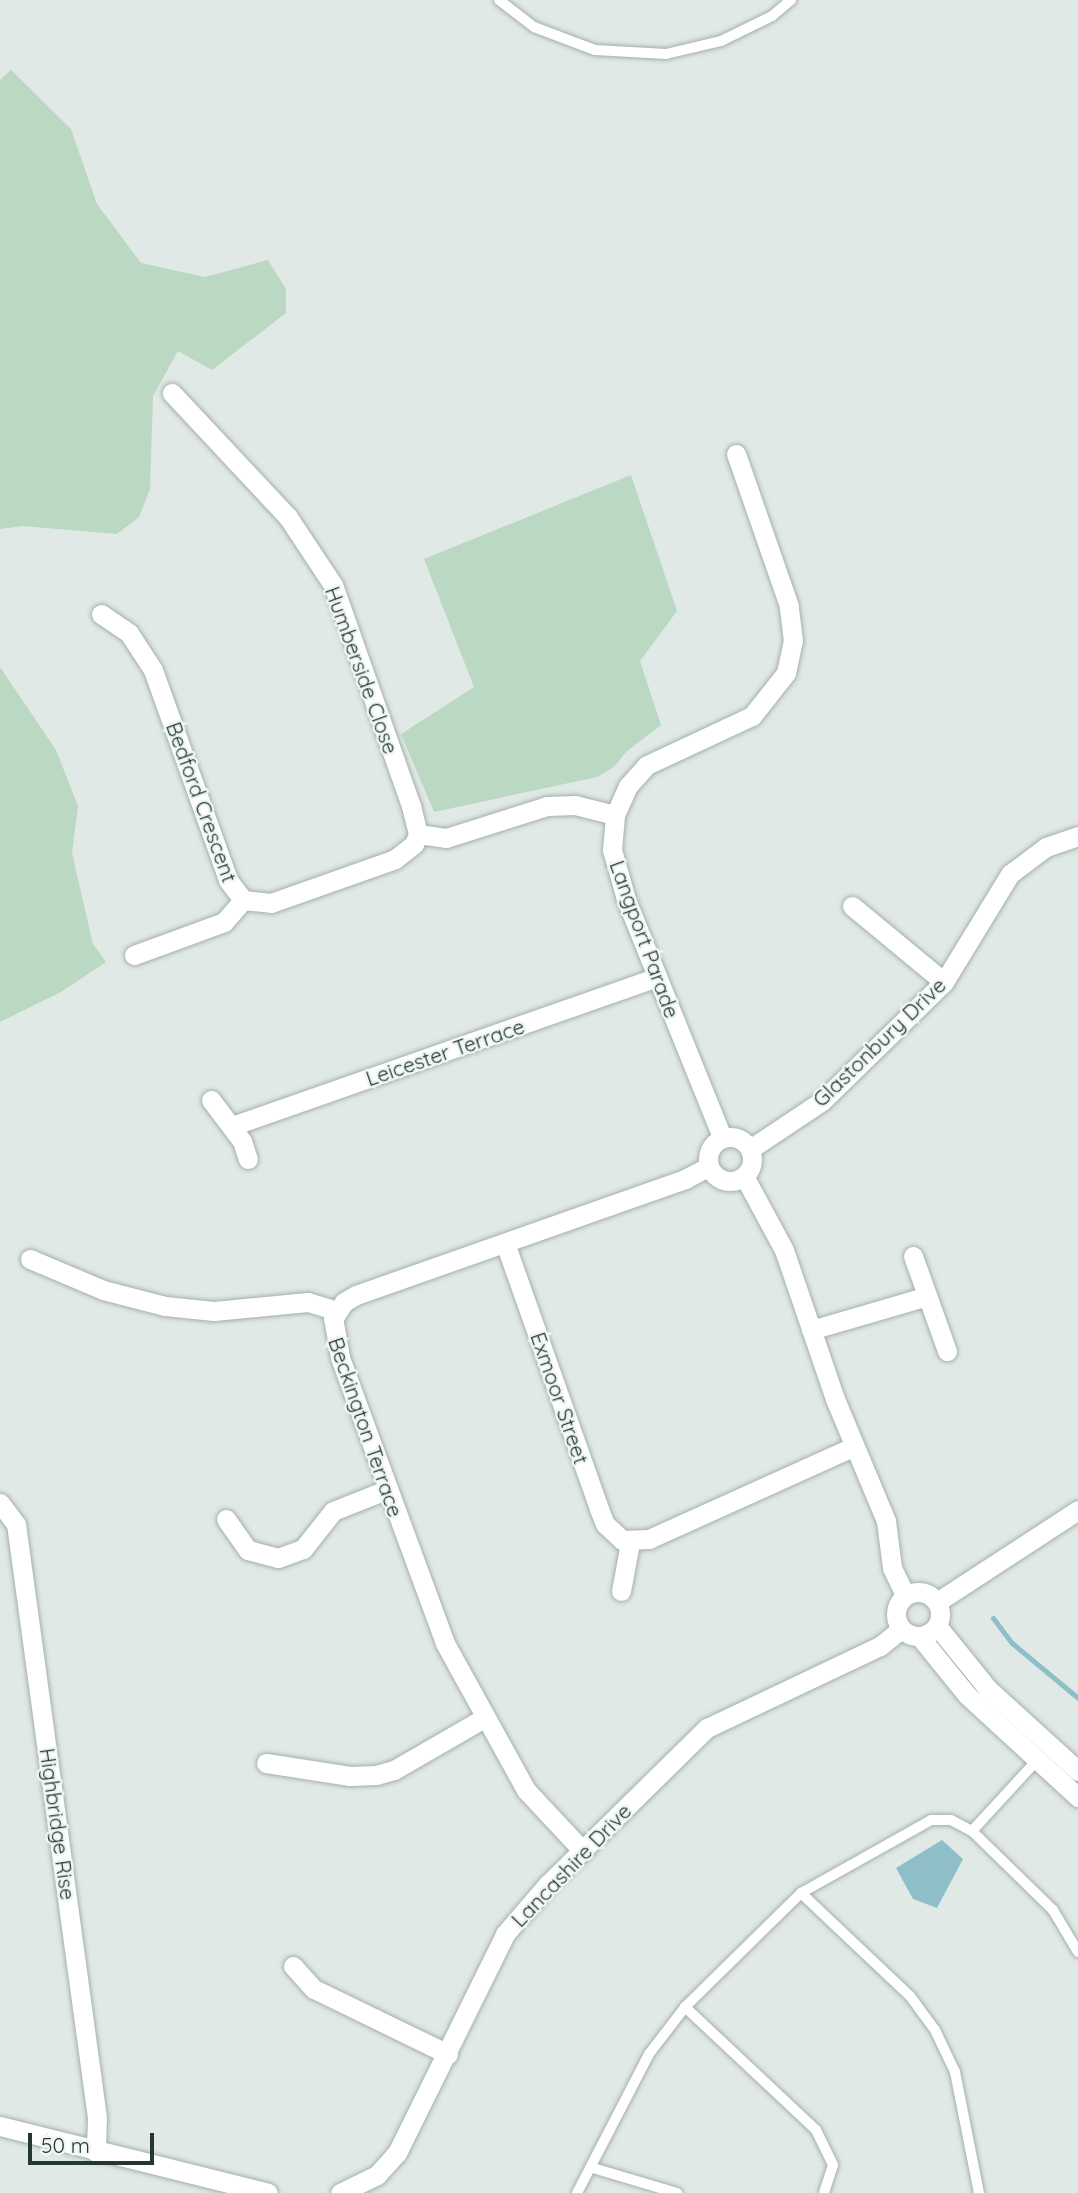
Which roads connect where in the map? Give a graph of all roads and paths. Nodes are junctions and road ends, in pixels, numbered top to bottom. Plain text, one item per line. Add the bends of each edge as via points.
1 (499, 0) edge
2 (791, 0) edge
3 (172, 393) dead end
4 (736, 454) dead end
5 (101, 614) dead end
6 (615, 815) junction
7 (418, 834) junction
8 (1078, 836) edge
9 (243, 900) junction
10 (852, 906) dead end
11 (134, 955) dead end
12 (657, 977) junction
13 (944, 982) junction
14 (211, 1100) dead end
15 (232, 1126) junction
16 (722, 1138) junction
17 (750, 1149) junction
18 (248, 1159) dead end
19 (708, 1167) junction
20 (744, 1176) junction
21 (505, 1243) junction
22 (912, 1256) dead end
23 (30, 1259) dead end
24 (927, 1296) junction
25 (337, 1311) junction
26 (811, 1330) junction
27 (947, 1351) dead end
28 (853, 1447) junction
29 (386, 1490) junction
30 (0, 1503) edge
31 (1078, 1510) edge
32 (226, 1519) dead end
33 (629, 1543) junction
34 (621, 1591) dead end
35 (905, 1595) junction
36 (937, 1602) junction
37 (937, 1626) junction
38 (901, 1629) junction
39 (920, 1637) junction
40 (484, 1718) junction
41 (1051, 1746) junction
42 (1037, 1761) junction
43 (266, 1763) dead end
44 (1078, 1771) edge
45 (1078, 1797) edge
46 (972, 1831) junction
47 (583, 1851) junction
48 (801, 1894) junction
49 (1078, 1952) edge
50 (293, 1966) dead end
51 (685, 2007) junction
52 (448, 2054) junction
53 (0, 2126) edge
54 (96, 2152) junction
55 (593, 2168) junction
56 (268, 2193) edge
57 (340, 2193) edge
58 (578, 2193) edge
59 (677, 2193) edge
60 (824, 2193) edge
61 (979, 2193) edge

1 - 2 lane via 534,27 595,50 666,54 721,41 772,16
3 - 7 street, Humberside Close via 288,517 333,585
4 - 6 street, Langport Parade via 791,615 793,641 786,673 752,716 647,765 628,786
5 - 9 street, Bedford Crescent via 129,634 153,670 228,880
6 - 7 street via 575,805 547,806 446,838
6 - 12 street, Langport Parade via 612,850 617,875
7 - 9 street, Bedford Crescent via 410,850 395,859 271,903
8 - 13 street, Glastonbury Drive via 1046,847 1010,874
9 - 11 street via 224,922
10 - 13 street
12 - 15 street, Leicester Terrace
12 - 16 street, Langport Parade
13 - 17 street, Glastonbury Drive via 822,1101
14 - 15 street
15 - 18 street
16 - 17 street via 739,1138
16 - 19 street via 709,1150
17 - 20 street via 752,1163
19 - 20 street via 725,1181
19 - 21 street, Beckington Terrace
20 - 26 street via 784,1250
21 - 25 street, Beckington Terrace via 356,1295
21 - 33 street, Exmoor Street via 599,1509 613,1533
22 - 24 street
23 - 25 street via 103,1290 165,1306 214,1311 308,1302
24 - 26 street
24 - 27 street
25 - 29 street, Beckington Terrace via 333,1336
26 - 28 street
28 - 33 street via 649,1539
28 - 35 street via 886,1521 892,1568
29 - 32 street via 333,1511 303,1549 278,1559 248,1550
29 - 40 street, Beckington Terrace via 432,1615
30 - 54 street, Highbridge Rise via 16,1524 97,2118
31 - 36 street
33 - 34 street
35 - 36 street via 926,1593
35 - 38 street via 895,1611
36 - 37 street
37 - 39 street
37 - 41 street via 988,1689
38 - 39 street
38 - 47 street, Lancashire Drive via 880,1646 707,1728
39 - 42 street via 967,1695
40 - 43 street via 394,1770 376,1775 350,1776
40 - 47 street, Beckington Terrace via 531,1797
41 - 42 lane
41 - 44 street
42 - 45 street
42 - 46 lane
46 - 48 lane via 951,1820 931,1821
46 - 49 lane via 1053,1910
47 - 52 street, Lancashire Drive via 505,1934
48 - 51 lane
48 - 61 lane via 910,1996 935,2030 955,2072
50 - 52 street via 314,1989
51 - 55 lane via 649,2054
51 - 60 lane via 816,2130 833,2165
52 - 57 street, Lancashire Drive via 397,2153 377,2175
53 - 54 street
54 - 56 street
55 - 58 lane
55 - 59 lane

